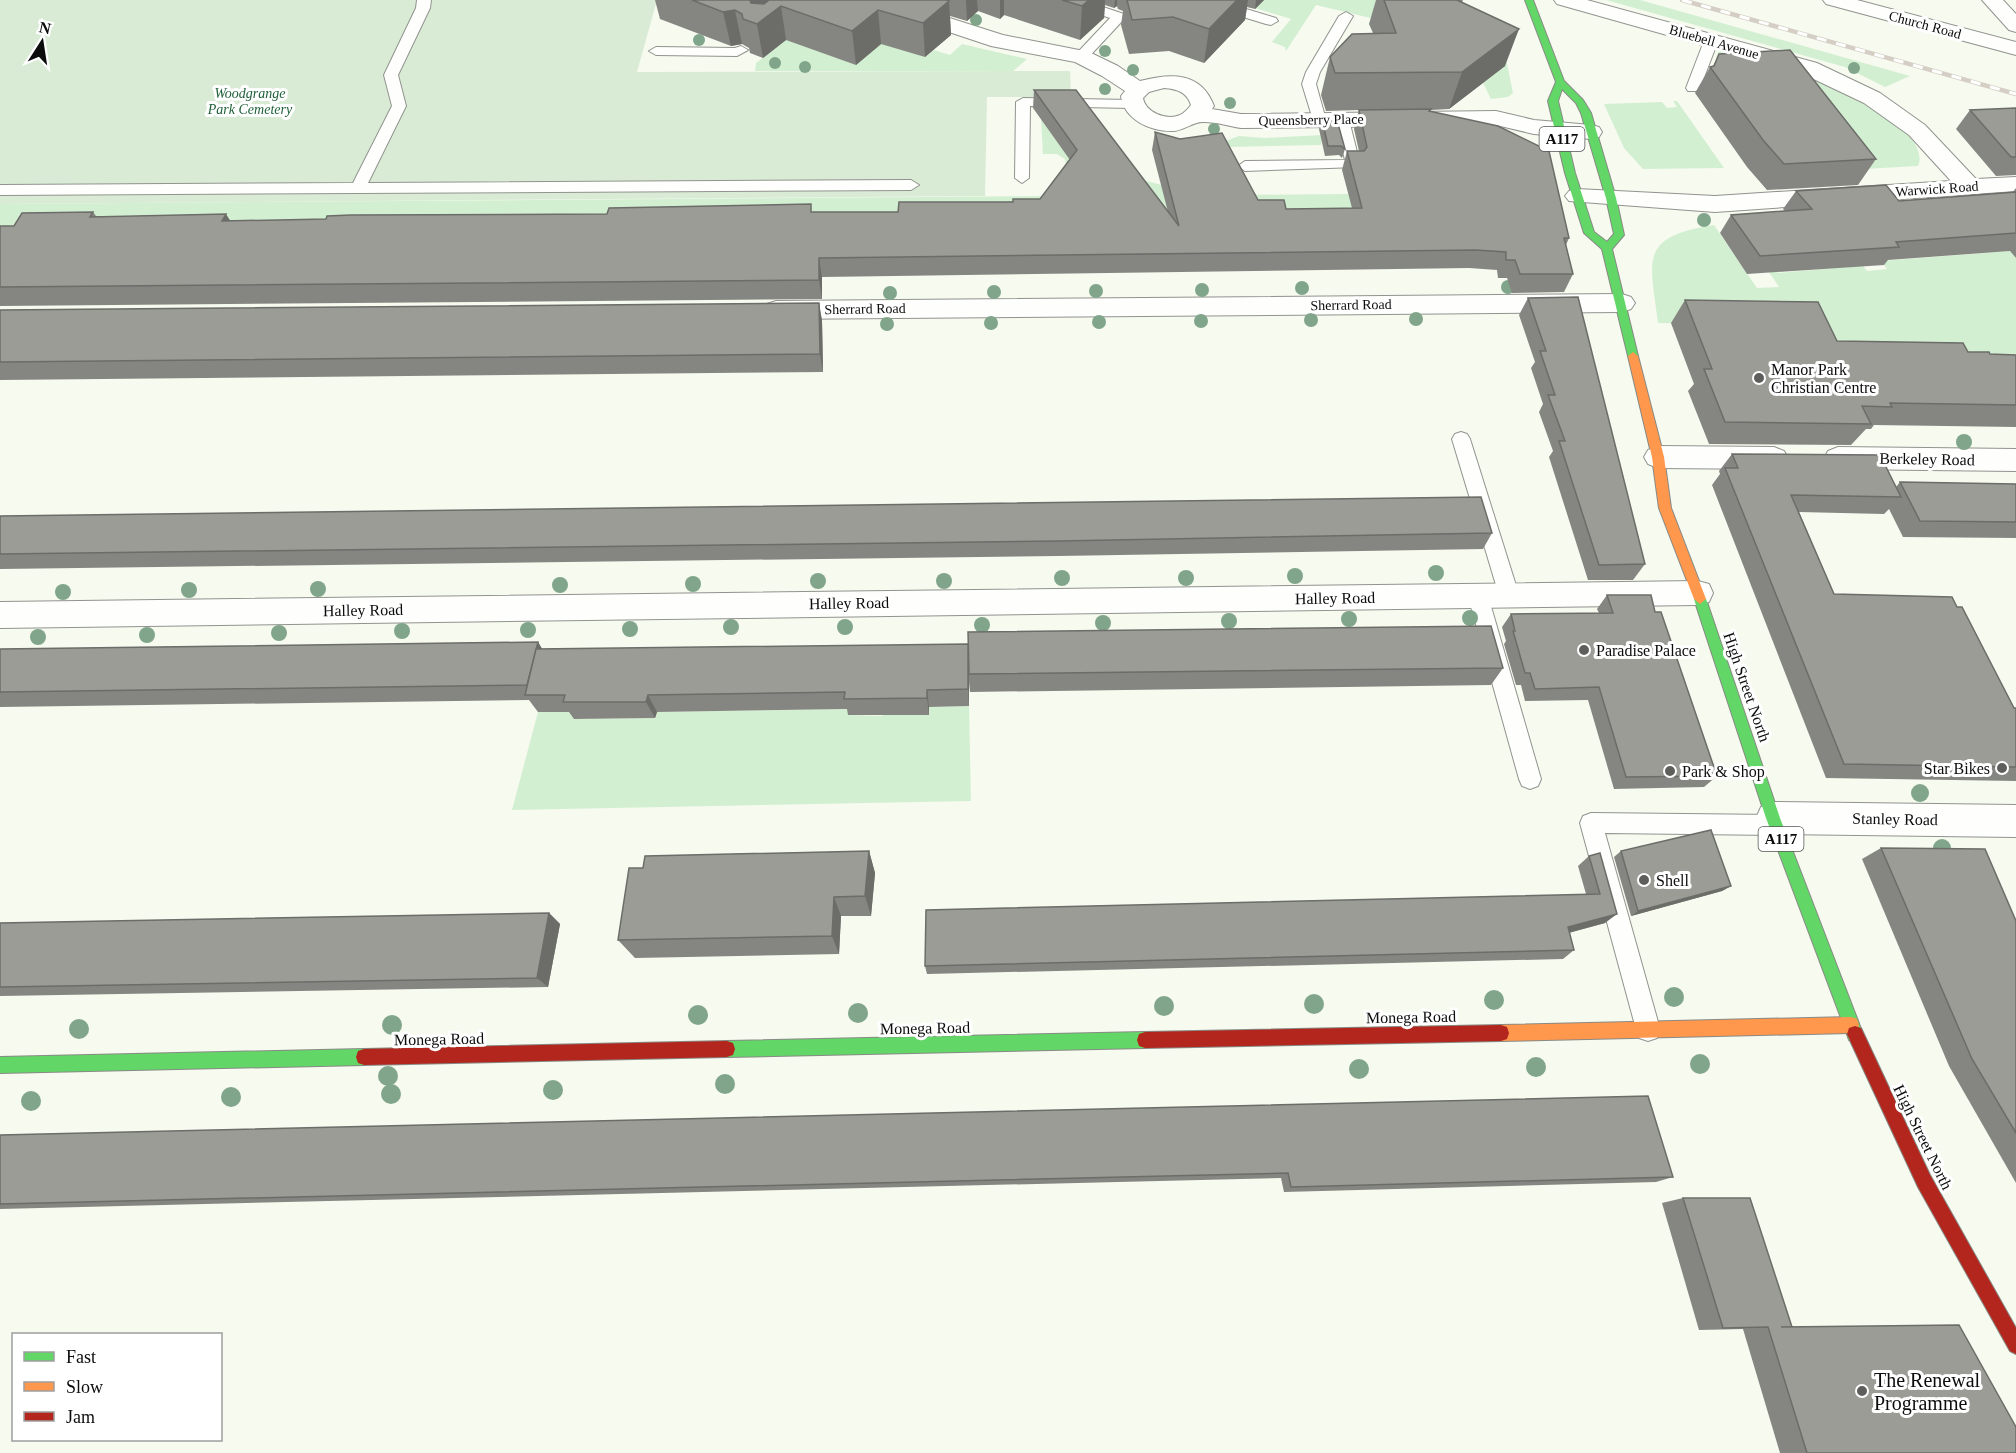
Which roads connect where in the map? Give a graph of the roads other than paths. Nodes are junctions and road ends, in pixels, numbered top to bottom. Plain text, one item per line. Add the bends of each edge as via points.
1 (424, 0) edge
2 (872, 0) edge
3 (1069, 0) edge
4 (1202, 0) edge
5 (1529, 0) edge
6 (1564, 0) edge
7 (1833, 0) edge
8 (1992, 0) edge
9 (1346, 15) dead end
10 (1271, 21) dead end
11 (2016, 26) edge
12 (1711, 41) junction
13 (2013, 43) edge
14 (741, 50) edge
15 (656, 51) dead end
16 (1081, 57) junction
17 (1560, 82) junction
18 (1693, 88) dead end
19 (1134, 97) junction
20 (1198, 114) junction
21 (1319, 120) junction
22 (1342, 120) junction
23 (1557, 121) junction
24 (1588, 122) junction
25 (1245, 166) dead end
26 (1022, 178) dead end
27 (2016, 184) edge
28 (911, 185) dead end
29 (359, 187) junction
30 (1970, 187) junction
31 (0, 190) edge
32 (1581, 208) junction
33 (1614, 209) junction
34 (1607, 249) junction
35 (1622, 303) junction
36 (758, 310) edge
37 (1461, 439) dead end
38 (1658, 457) junction
39 (2016, 460) edge
40 (1698, 592) junction
41 (1509, 595) junction
42 (1478, 596) junction
43 (0, 615) edge
44 (1530, 779) dead end
45 (1775, 821) junction
46 (2016, 821) edge
47 (1851, 1025) junction
48 (1648, 1029) junction
49 (0, 1065) edge
50 (2016, 1345) edge

1 - 29 lane via 391,75 399,106
2 - 16 street, Queensberry Place via 999,41
3 - 16 lane via 1119,17
4 - 10 lane
5 - 17 main road, A117
6 - 12 street, Bluebell Avenue
7 - 13 street, Church Road
8 - 11 street
9 - 21 lane via 1309,84
12 - 18 lane
12 - 30 street, Bluebell Avenue via 1809,68 1872,98 1917,130
14 - 15 lane
16 - 19 street, Queensberry Place via 1110,71
17 - 23 main road, High Street North / A117 via 1553,101
17 - 24 main road, A117 via 1580,102
19 - 20 street, Queensberry Place via 1136,112 1160,123 1188,120
19 - 20 street via 1149,83 1179,83 1201,97 1203,106
19 - 26 lane via 1023,102
20 - 21 street, Queensberry Place via 1241,120
21 - 22 street, Queensberry Place
22 - 23 street, Queensberry Place
22 - 25 lane via 1353,164
23 - 24 street, Queensberry Place
23 - 32 main road, High Street North / A117
24 - 33 main road, A117
27 - 30 street, Warwick Road
28 - 29 lane
29 - 31 lane
30 - 33 street, Warwick Road via 1715,204 1645,219
32 - 33 street, Warwick Road
32 - 34 main road, High Street North / A117 via 1589,233
33 - 34 main road via 1619,235
34 - 35 main road, High Street North / A117
35 - 36 street, Sherrard Road
35 - 38 main road, High Street North / A117
37 - 41 lane
38 - 39 street, Berkeley Road
38 - 40 main road, High Street North / A117 via 1665,508
40 - 41 street, Halley Road
40 - 45 main road, High Street North / A117
41 - 42 street, Halley Road
42 - 43 street, Halley Road
42 - 44 lane
45 - 46 street, Stanley Road
45 - 47 main road, High Street North / A117
45 - 48 lane via 1591,823
47 - 48 main road, Monega Road
47 - 50 main road, High Street North / A117 via 1924,1181
48 - 49 main road, Monega Road

